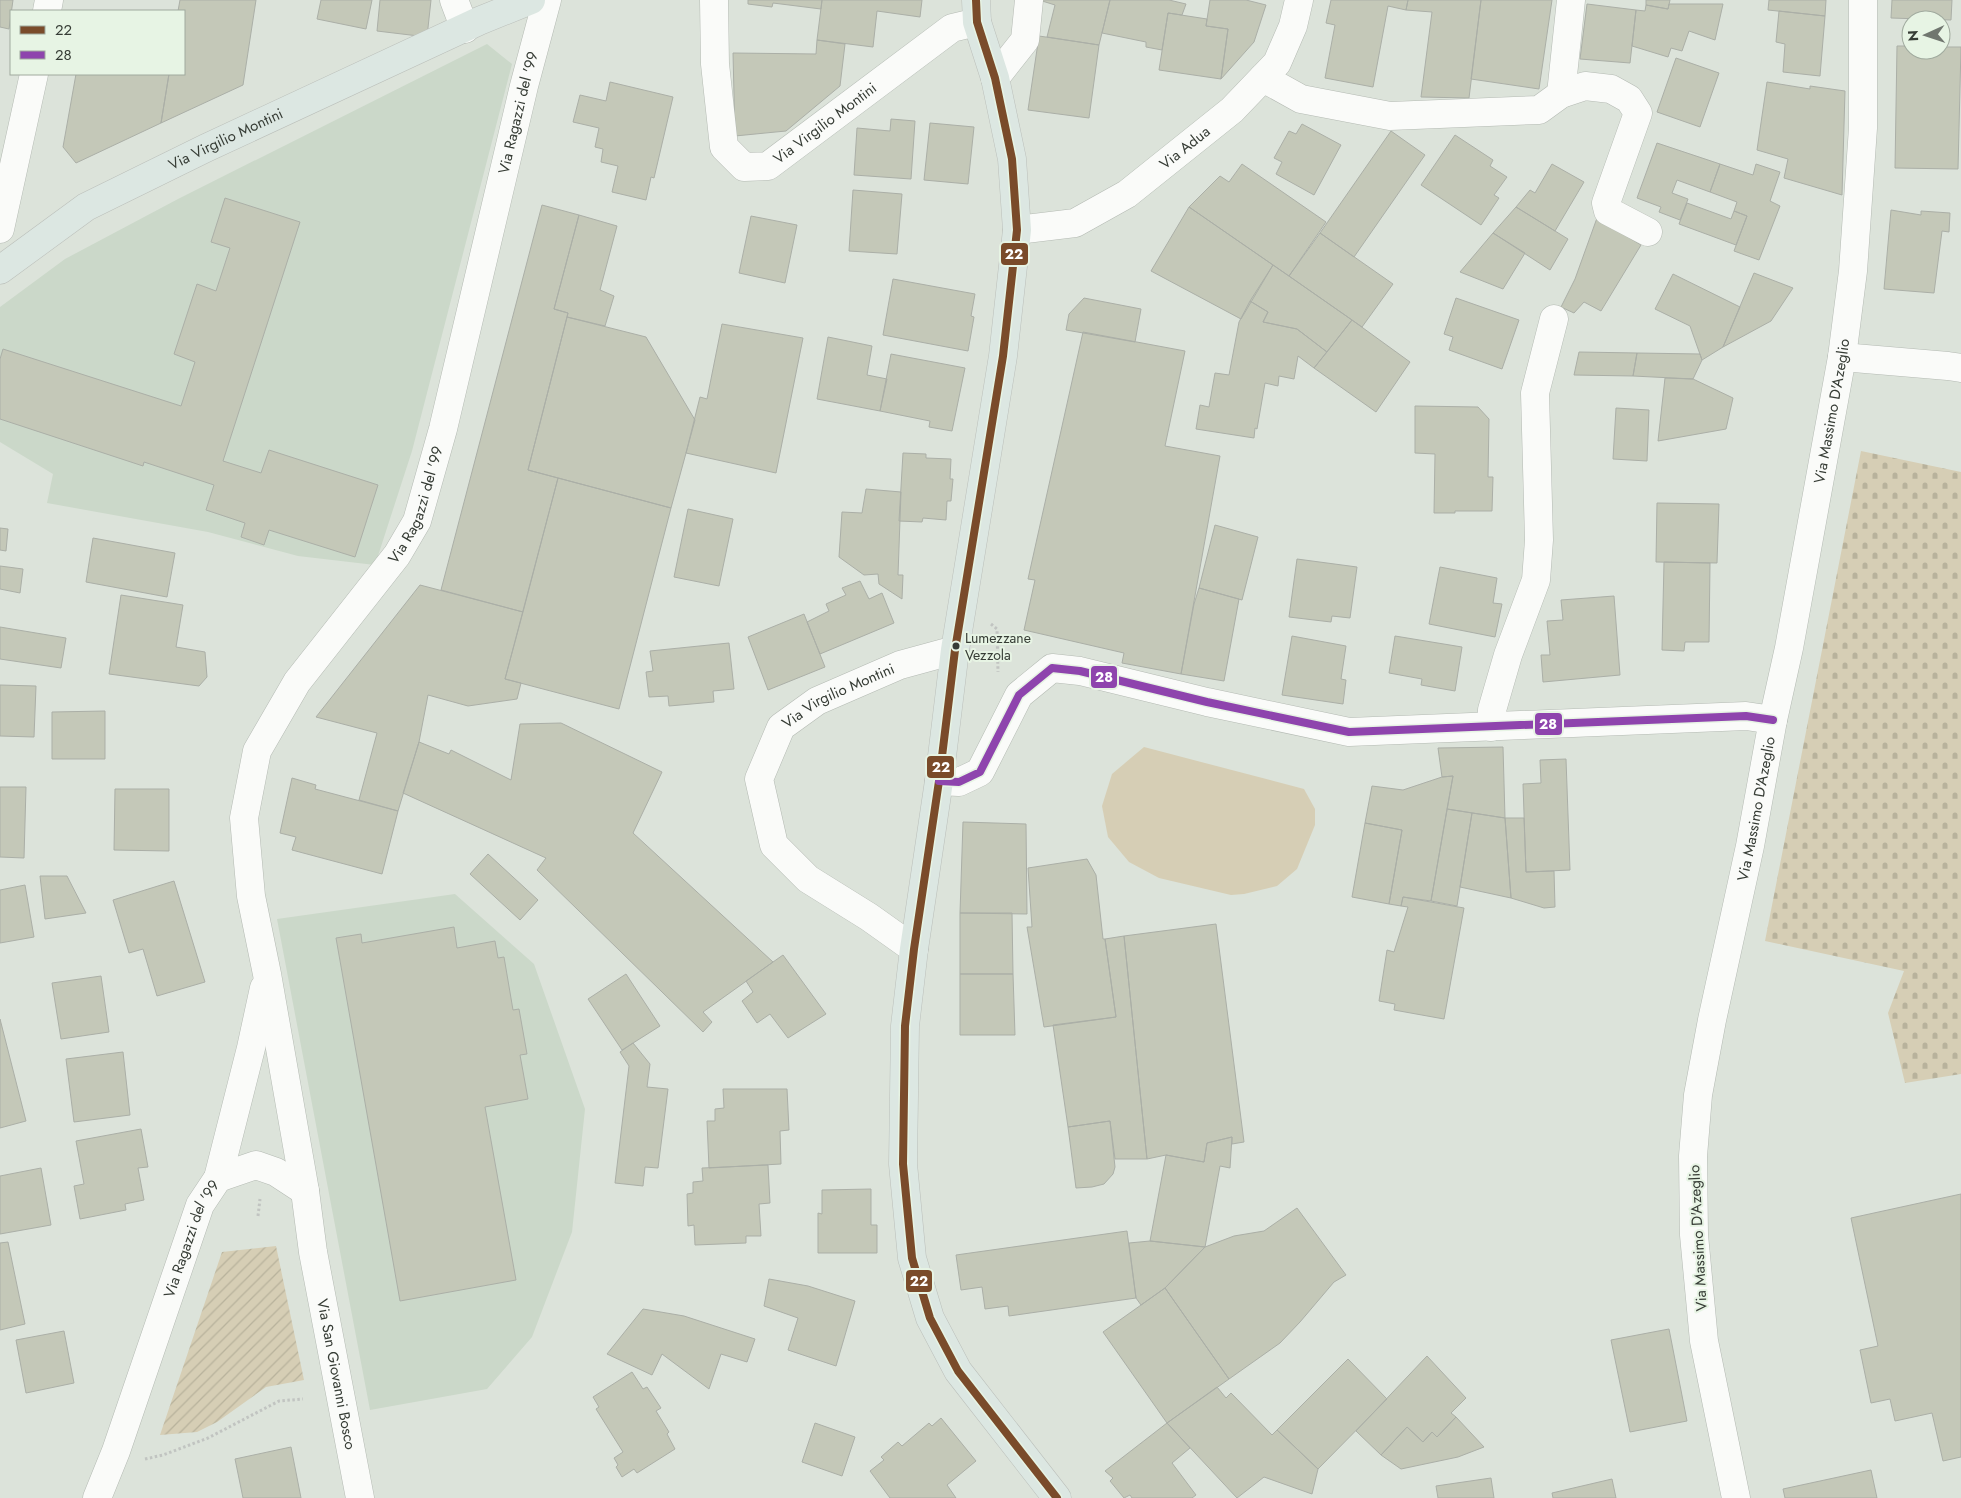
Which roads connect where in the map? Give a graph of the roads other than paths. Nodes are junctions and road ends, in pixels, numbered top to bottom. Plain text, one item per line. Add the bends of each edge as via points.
1 (454, 0) edge
2 (532, 0) edge
3 (547, 0) edge
4 (714, 0) edge
5 (1029, 0) edge
6 (1299, 0) edge
7 (1571, 0) edge
8 (1862, 0) edge
9 (976, 11) edge
10 (465, 29) junction
11 (34, 75) edge
12 (995, 78) junction
13 (1263, 78) junction
14 (1560, 94) junction
15 (0, 229) edge
16 (1017, 230) junction
17 (1648, 232) dead end
18 (0, 270) edge
19 (1554, 320) dead end
20 (1842, 357) junction
21 (1961, 368) edge
22 (955, 650) junction
23 (1773, 720) junction
24 (1491, 727) junction
25 (938, 781) junction
26 (914, 949) junction
27 (266, 974) junction
28 (218, 1178) junction
29 (305, 1191) junction
30 (97, 1498) edge
31 (360, 1498) edge
32 (1057, 1498) edge
33 (1736, 1498) edge

1 - 10 street
2 - 10 main road, Via Virgilio Montini
3 - 27 street, Via Ragazzi del '99 via 442,429 416,521 397,555 297,682 257,751 244,818 251,896
4 - 9 street, Via Virgilio Montini via 715,64 724,147 744,167 768,166
5 - 12 street via 1025,40
6 - 13 street, Via Adua via 1293,26 1277,63
7 - 14 street
8 - 20 street, Via Massimo D'Azeglio via 1863,128 1854,271
9 - 12 main road, Via Virgilio Montini
10 - 18 main road, Via Virgilio Montini via 86,206
11 - 15 street
12 - 16 main road, Via Virgilio Montini via 1012,159
13 - 14 street via 1301,99 1390,116 1539,110
13 - 16 street, Via Adua via 1232,110 1128,194 1075,223
14 - 17 street via 1585,86 1611,89 1629,98 1638,113 1606,203 1608,211
16 - 22 main road, Via Virgilio Montini via 1003,356
19 - 24 street via 1535,393 1536,580 1508,655 1492,710
20 - 21 street
20 - 23 street, Via Massimo D'Azeglio
22 - 25 main road, Via Virgilio Montini
22 - 26 street, Via Virgilio Montini via 900,665 817,701 781,727 758,779 774,846 808,879
23 - 24 street via 1746,716
23 - 33 street, Via Massimo D'Azeglio via 1698,1095 1693,1156 1694,1235 1704,1341
24 - 25 street via 1348,732 1080,671 1052,668 1019,695 980,772 959,782
25 - 26 main road, Via Virgilio Montini
26 - 32 main road, Via Virgilio Montini via 905,1026 902,1164 912,1258 930,1318 958,1371
27 - 28 street, Via Ragazzi del '99
27 - 29 street, Via Ragazzi del '99
28 - 29 street via 256,1165 276,1172
28 - 30 street, Via Ragazzi del '99 via 200,1204
29 - 31 street, Via San Giovanni Bosco via 313,1252

